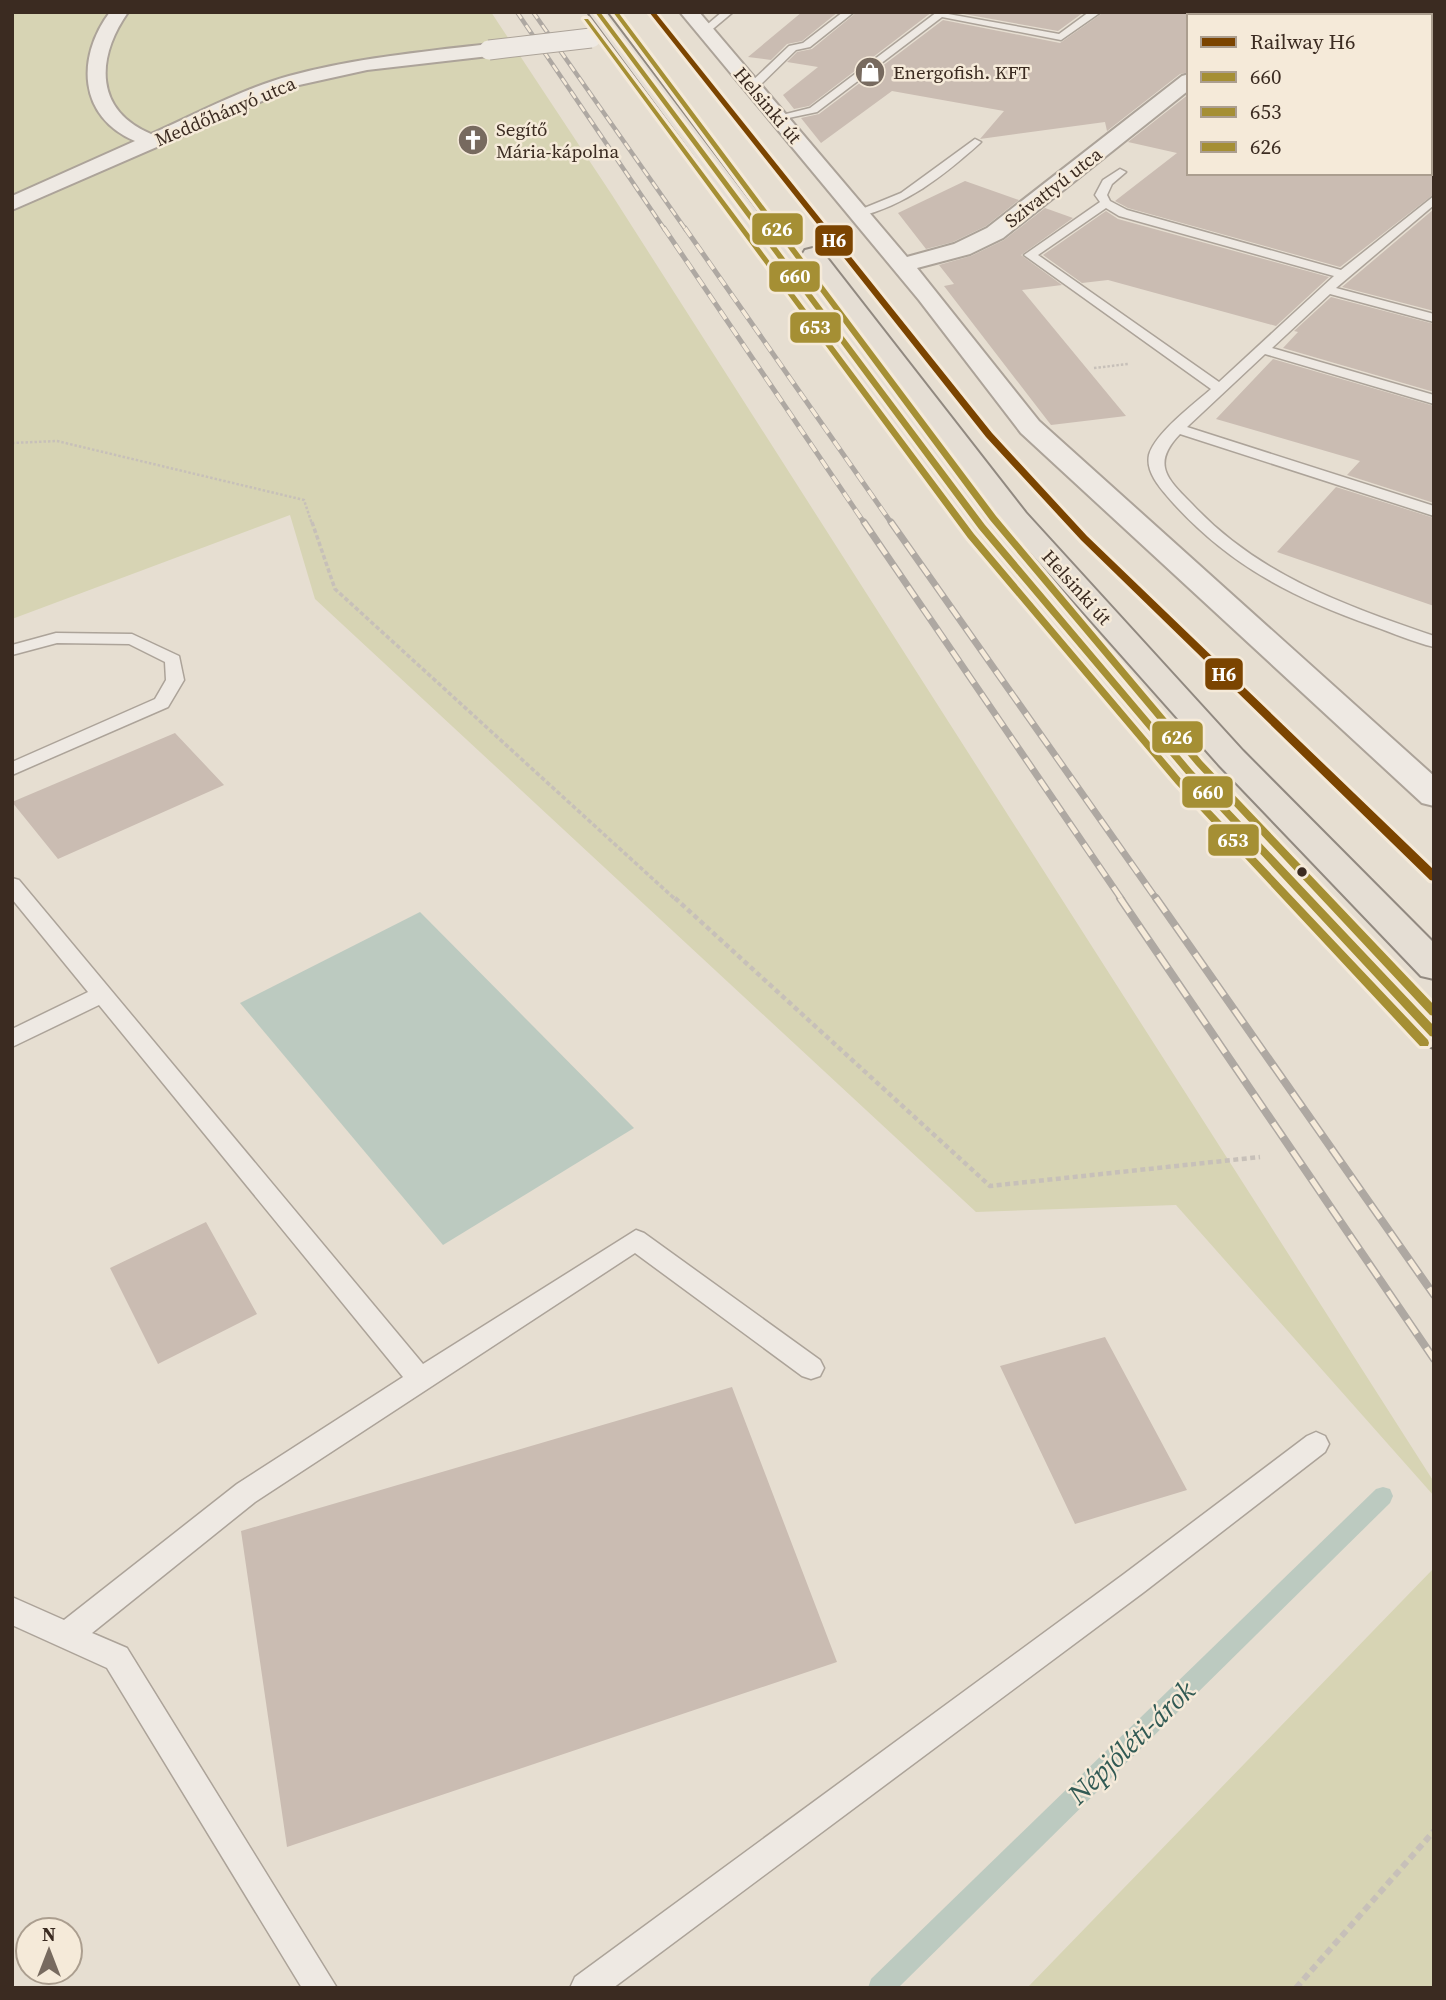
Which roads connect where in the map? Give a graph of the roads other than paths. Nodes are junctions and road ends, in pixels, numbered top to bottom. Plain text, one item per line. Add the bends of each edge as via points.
1 (119, 12) edge
2 (597, 12) edge
3 (689, 12) edge
4 (728, 12) edge
5 (849, 12) edge
6 (1096, 12) edge
7 (942, 13) edge
8 (617, 28) edge
9 (705, 31) junction
10 (1187, 82) edge
11 (753, 86) junction
12 (779, 117) junction
13 (153, 142) junction
14 (975, 142) dead end
15 (1120, 172) dead end
16 (1106, 203) junction
17 (1432, 203) edge
18 (12, 204) edge
19 (858, 213) junction
20 (902, 265) junction
21 (1343, 275) junction
22 (1329, 290) junction
23 (1434, 318) edge
24 (1264, 350) junction
25 (1220, 389) junction
26 (1434, 400) edge
27 (1177, 428) junction
28 (1434, 511) edge
29 (1434, 642) edge
30 (12, 650) edge
31 (12, 769) edge
32 (1434, 794) edge
33 (12, 885) edge
34 (1434, 966) edge
35 (104, 993) junction
36 (1434, 1033) edge
37 (12, 1039) edge
38 (811, 1368) dead end
39 (421, 1380) junction
40 (1317, 1444) dead end
41 (12, 1611) edge
42 (67, 1635) junction
43 (321, 1988) edge
44 (586, 1988) edge

1 - 13 street via 102,40 96,68 101,102 115,122
2 - 8 main road, Helsinki út
3 - 9 street, Helsinki út
4 - 9 lane
5 - 11 lane via 806,45 793,48
6 - 7 lane via 1061,37
7 - 12 lane via 813,110
8 - 13 street, Meddőhányó utca, bridge via 314,75 244,100
8 - 34 main road, Helsinki út via 649,41 1016,519 1231,758
8 - 36 main road, Helsinki út via 982,527 1189,772
9 - 11 street, Helsinki út
10 - 20 street, Szivattyú utca via 995,233 962,249
11 - 12 street, Helsinki út
12 - 19 street, Helsinki út
13 - 18 street, Meddőhányó utca
14 - 19 lane via 899,198 879,210
15 - 16 lane via 1104,187 1101,195
16 - 21 lane via 1144,220
16 - 25 lane via 1030,255
17 - 21 lane
19 - 20 street, Helsinki út
20 - 32 street, Helsinki út via 1030,427
21 - 22 lane
22 - 23 lane
22 - 24 lane
24 - 25 lane
24 - 26 lane
25 - 27 lane
27 - 28 lane
27 - 29 lane via 1160,446 1157,469 1196,521 1222,545 1246,564 1303,594
30 - 31 lane via 56,638 132,639 173,660 175,680 162,703
33 - 35 lane
35 - 37 lane
35 - 39 lane
38 - 39 lane via 636,1240
39 - 42 lane via 246,1493
40 - 44 lane
41 - 42 lane
42 - 43 lane via 117,1657

